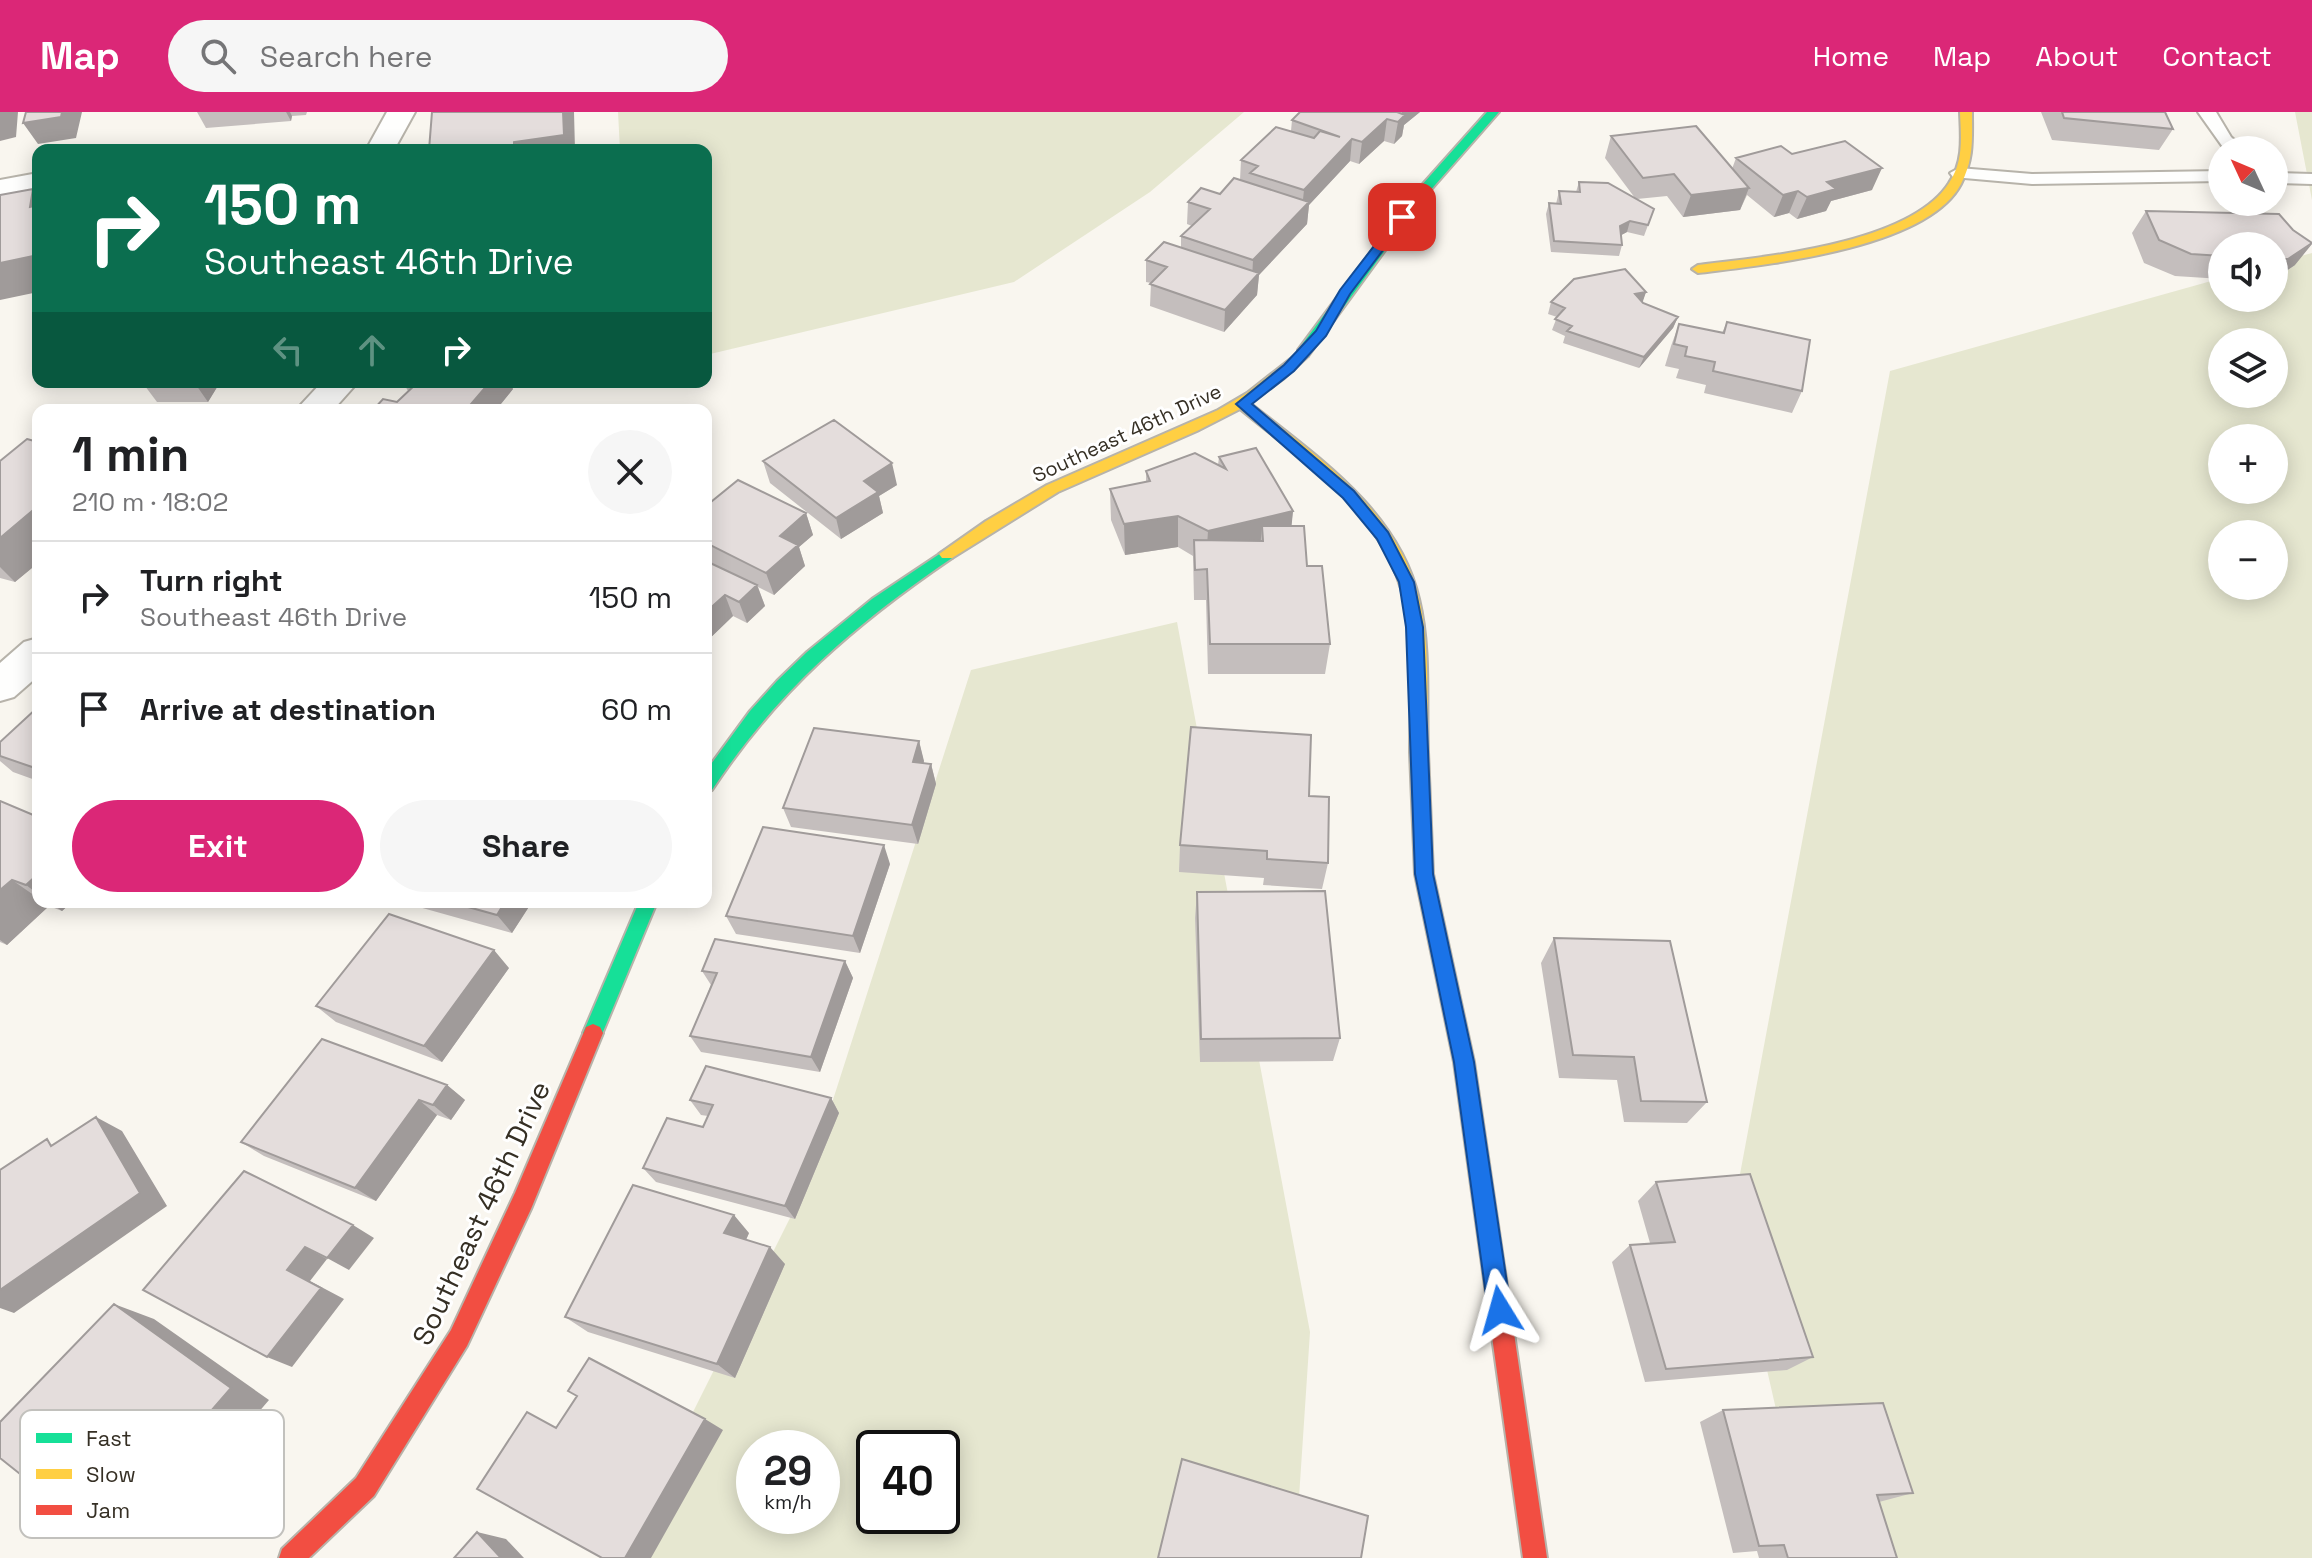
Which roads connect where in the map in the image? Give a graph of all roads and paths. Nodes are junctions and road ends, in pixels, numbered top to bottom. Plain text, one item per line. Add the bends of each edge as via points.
1 (401, 112) edge
2 (1493, 112) edge
3 (1966, 112) edge
4 (2207, 112) edge
5 (2222, 136) edge
6 (375, 144) edge
7 (1959, 173) junction
8 (2208, 176) edge
9 (2288, 178) edge
10 (2312, 179) edge
11 (32, 183) edge
12 (0, 189) edge
13 (1698, 269) dead end
14 (335, 388) edge
15 (319, 404) edge
16 (1243, 404) junction
17 (32, 658) edge
18 (0, 686) edge
19 (712, 777) edge
20 (645, 908) edge
21 (291, 1558) edge
22 (1535, 1558) edge

1 - 6 street
2 - 16 street, Southeast 46th Drive via 1421,192 1344,293 1321,333 1289,368
3 - 7 street via 1971,132
4 - 5 lane
7 - 8 lane via 2032,179
7 - 13 street via 1948,194 1917,221 1846,248
9 - 10 lane
11 - 12 street
14 - 15 street
16 - 19 street, Southeast 46th Drive via 1065,482 924,567 837,633 767,700
16 - 22 street via 1349,494 1383,536 1407,582 1414,627 1424,874 1464,1062
17 - 18 street
20 - 21 street, Southeast 46th Drive via 523,1201 459,1338 365,1487

